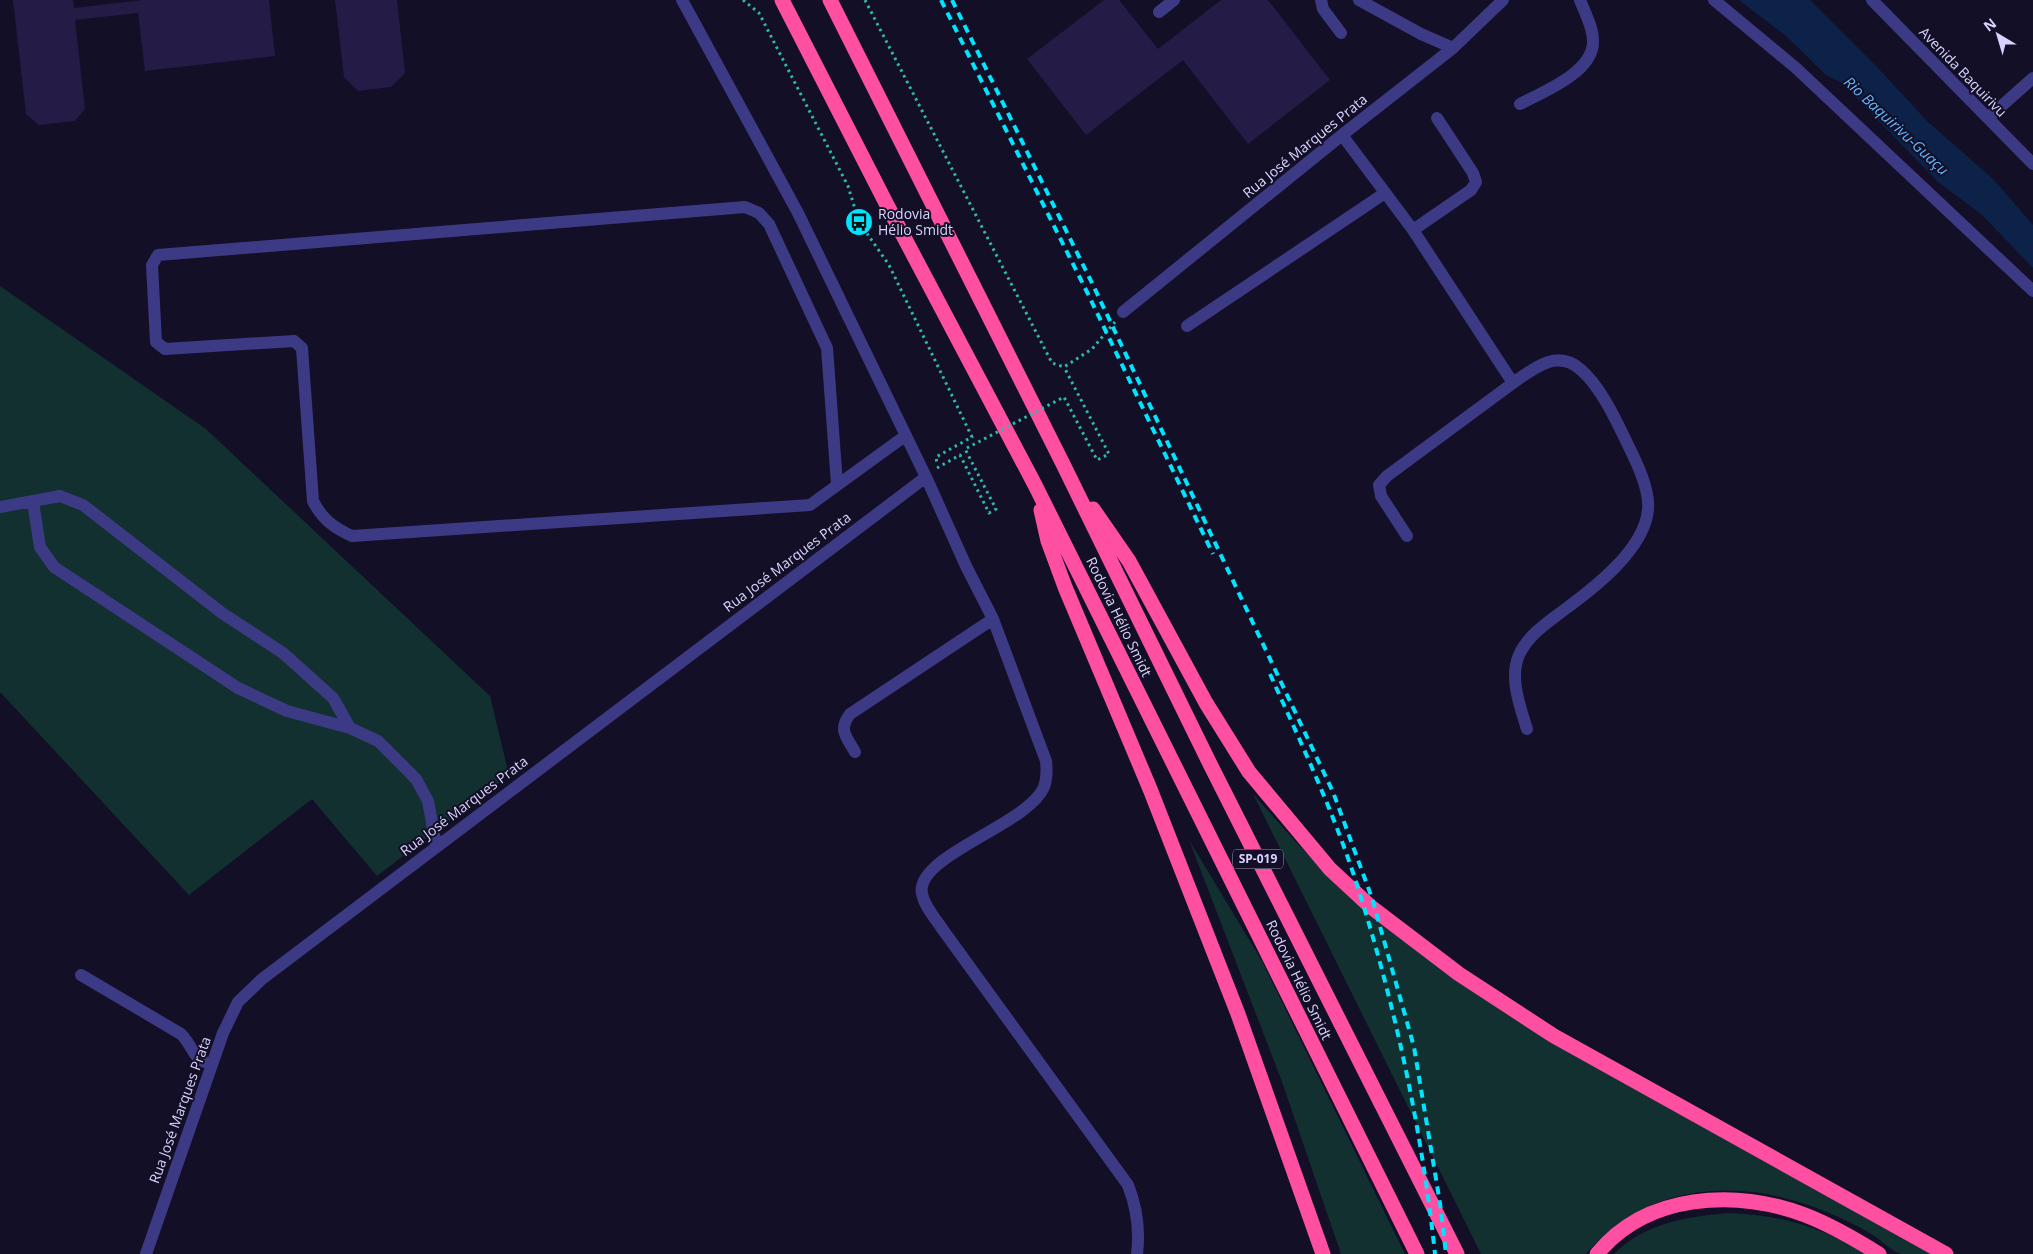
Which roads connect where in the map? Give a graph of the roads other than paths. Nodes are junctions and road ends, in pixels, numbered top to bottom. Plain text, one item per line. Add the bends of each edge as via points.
1 (682, 0) edge
2 (782, 0) edge
3 (830, 0) edge
4 (1174, 0) edge
5 (1321, 0) edge
6 (1359, 0) edge
7 (1503, 0) edge
8 (1580, 0) edge
9 (1714, 0) edge
10 (1872, 0) edge
11 (1159, 12) dead end
12 (1341, 33) dead end
13 (1454, 48) junction
14 (2033, 78) edge
15 (1520, 104) dead end
16 (1437, 118) dead end
17 (1988, 118) junction
18 (1342, 135) junction
19 (2033, 164) edge
20 (1385, 193) junction
21 (1413, 230) junction
22 (2033, 291) edge
23 (1123, 312) road end
24 (1187, 326) dead end
25 (1513, 383) junction
26 (905, 436) junction
27 (1063, 464) junction
28 (926, 477) junction
29 (837, 484) junction
30 (1034, 485) junction
31 (33, 502) junction
32 (0, 507) edge
33 (1407, 536) dead end
34 (993, 619) junction
35 (350, 728) junction
36 (1526, 729) dead end
37 (855, 752) dead end
38 (436, 845) junction
39 (81, 975) dead end
40 (212, 1064) junction
41 (146, 1254) edge
42 (1137, 1254) edge
43 (1323, 1254) edge
44 (1417, 1254) edge
45 (1457, 1254) edge
46 (1598, 1254) edge
47 (1879, 1254) edge
48 (1946, 1254) edge

1 - 26 street via 798,213
2 - 30 highway, Rodovia Hélio Smidt / SP-019
3 - 27 highway, Rodovia Hélio Smidt / SP-019
4 - 11 street
5 - 12 street via 1323,10
6 - 13 street
7 - 13 street, Rua José Marques Prata
8 - 15 street via 1594,42 1587,59 1567,79
9 - 22 street via 1796,68
10 - 17 street, Avenida Baquirivu
13 - 18 street, Rua José Marques Prata
14 - 17 street
16 - 21 street via 1476,182 1471,190
17 - 19 street, Avenida Baquirivu
18 - 20 street
18 - 23 street, Rua José Marques Prata
20 - 21 street
20 - 24 street
21 - 25 street
25 - 33 street via 1379,484 1381,496
25 - 36 street via 1541,365 1558,360 1571,361 1587,374 1633,454 1647,495 1648,510 1643,527 1618,564 1593,588 1535,632 1520,652 1515,674 1516,691
26 - 28 street
26 - 29 street
27 - 45 highway, Rodovia Hélio Smidt / SP-019
27 - 48 highway via 1129,561 1206,703 1249,772 1324,863 1371,907 1459,974 1554,1036
28 - 34 street
28 - 38 street, Rua José Marques Prata
29 - 29 street via 810,505 352,536 337,530 320,515 313,501 302,348 294,341 165,349 156,342 152,265 158,255 745,208 759,213 768,224 827,348
30 - 43 highway via 1048,541 1065,587 1143,771 1235,1005
30 - 44 highway, Rodovia Hélio Smidt / SP-019
31 - 32 street
31 - 35 street via 60,496 83,505 222,613 283,653 333,698
31 - 35 street via 40,547 54,568 238,688 288,711
34 - 37 street via 850,714 844,723 844,733
34 - 42 street via 1046,761 1044,787 1021,812 942,860 922,883 922,893 925,904 943,930 1128,1185 1135,1204 1139,1239
35 - 38 street via 378,741 416,779 428,801
38 - 40 street, Rua José Marques Prata via 262,978 235,1007
39 - 40 street via 181,1034 201,1062
40 - 41 street, Rua José Marques Prata
46 - 47 highway via 1620,1231 1668,1206 1698,1200 1767,1204 1803,1214 1832,1226

